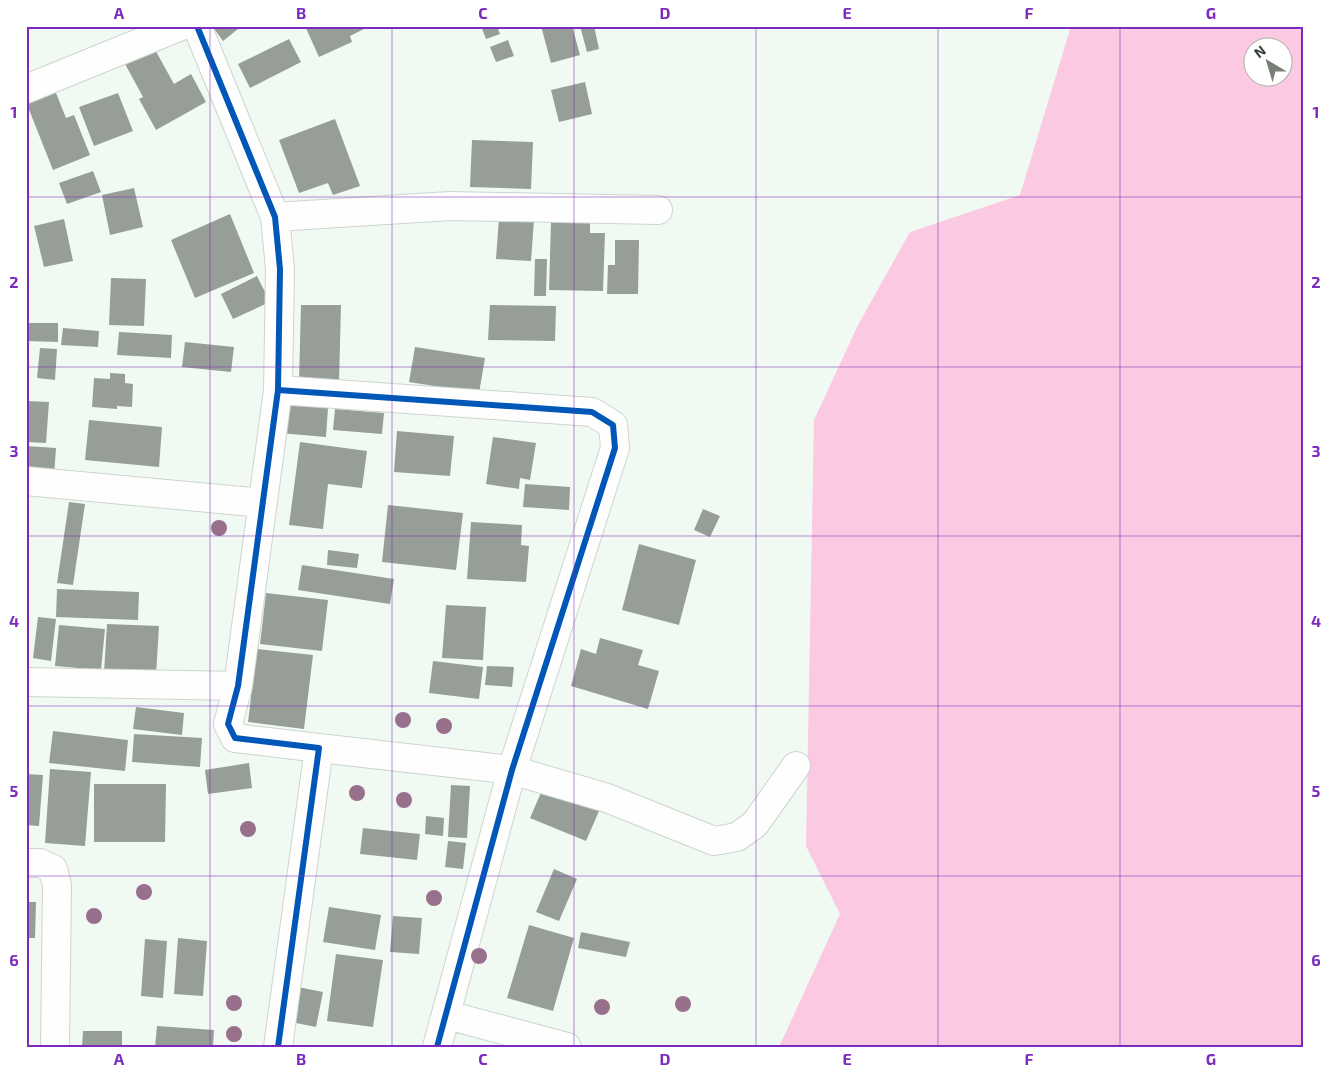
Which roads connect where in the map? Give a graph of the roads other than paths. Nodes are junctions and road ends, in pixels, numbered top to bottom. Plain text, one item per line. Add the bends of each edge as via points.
1 (180, 26) edge
2 (197, 26) edge
3 (26, 88) edge
4 (658, 210) dead end
5 (275, 217) junction
6 (278, 390) junction
7 (26, 481) edge
8 (262, 503) junction
9 (26, 682) edge
10 (238, 686) junction
11 (320, 748) junction
12 (796, 766) dead end
13 (512, 770) junction
14 (26, 863) edge
15 (447, 1015) junction
16 (55, 1047) edge
17 (278, 1047) edge
18 (437, 1047) edge
19 (567, 1047) edge

1 - 3 street
2 - 5 street
4 - 5 street via 450,206
5 - 6 street via 280,269
6 - 8 street
6 - 13 street via 592,412 613,425 615,448
7 - 8 street
8 - 10 street
9 - 10 street
10 - 11 street via 228,724 235,738
11 - 13 street
11 - 17 street
12 - 13 street via 755,824 737,837 714,841 607,798
13 - 15 street
14 - 16 street via 40,863 53,869 57,885
15 - 18 street
15 - 19 street

